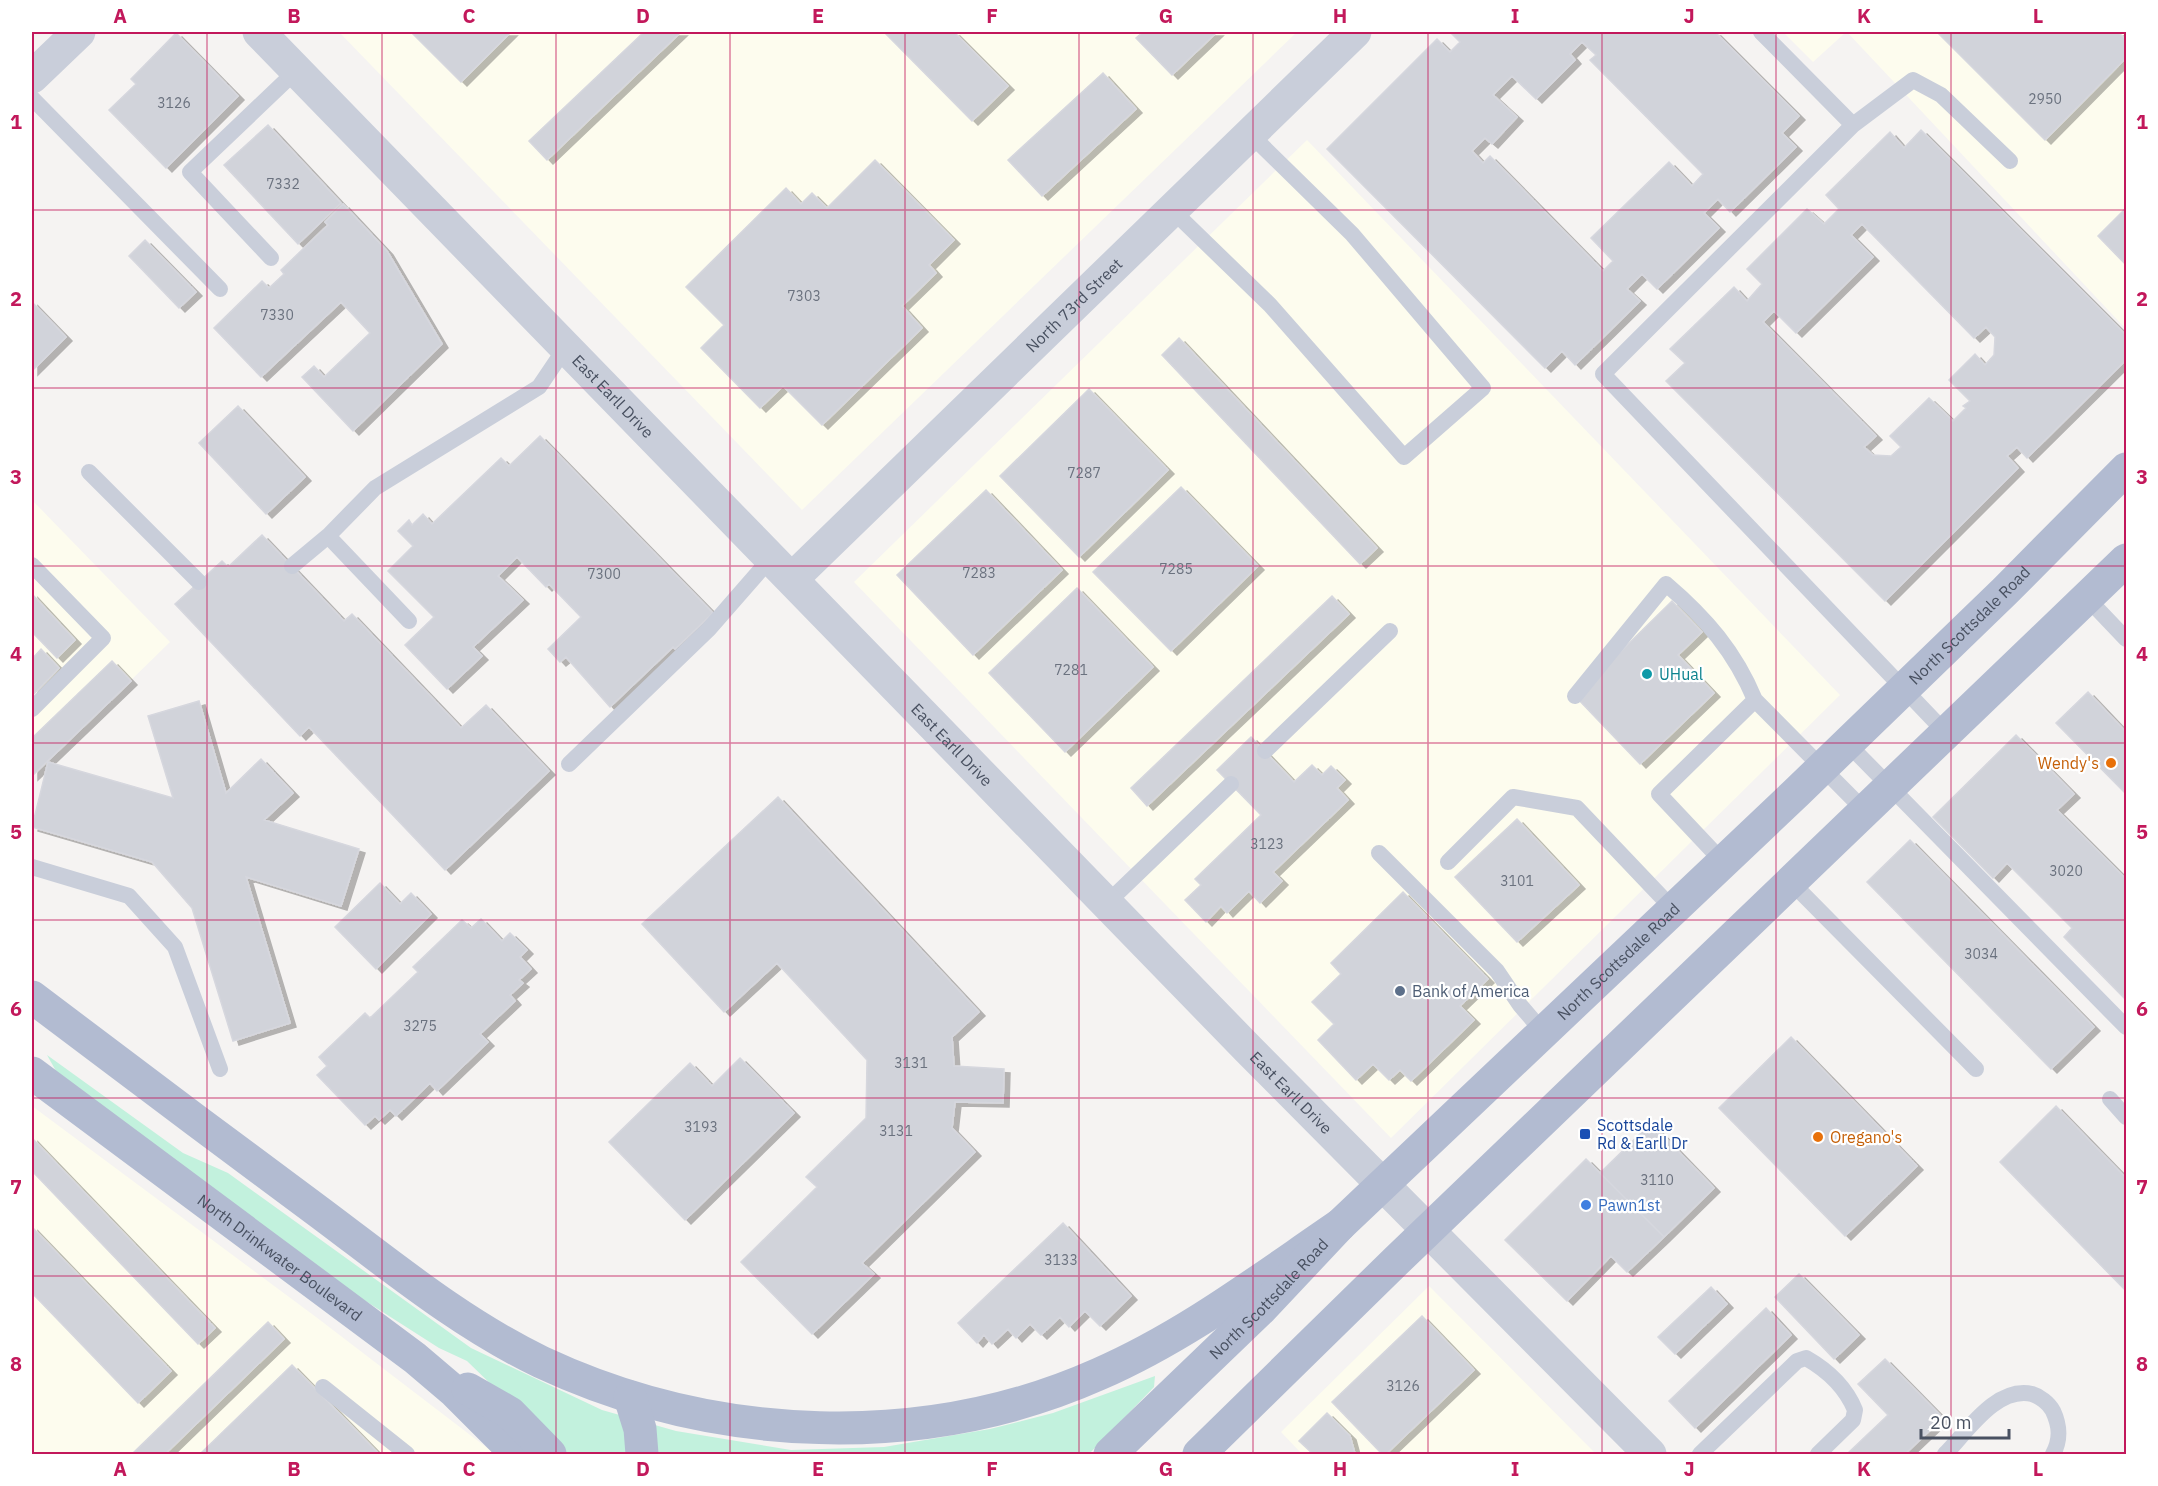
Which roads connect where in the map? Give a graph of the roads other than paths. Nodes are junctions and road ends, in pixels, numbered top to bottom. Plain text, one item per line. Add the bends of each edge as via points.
1 (79, 32) edge
2 (259, 32) edge
3 (1356, 32) edge
4 (1761, 32) edge
5 (297, 70) junction
6 (32, 77) edge
7 (32, 98) edge
8 (1853, 125) junction
9 (1250, 134) junction
10 (2010, 161) dead end
11 (1171, 209) junction
12 (271, 258) dead end
13 (220, 289) dead end
14 (566, 347) junction
15 (2127, 470) edge
16 (89, 472) dead end
17 (328, 536) junction
18 (2127, 560) edge
19 (32, 565) edge
20 (292, 566) dead end
21 (781, 568) junction
22 (199, 582) dead end
23 (2087, 598) junction
24 (409, 621) dead end
25 (1390, 631) dead end
26 (2127, 639) edge
27 (1904, 689) junction
28 (1575, 696) dead end
29 (1755, 700) junction
30 (32, 709) edge
31 (1946, 733) junction
32 (1847, 743) junction
33 (1265, 751) dead end
34 (569, 764) dead end
35 (1822, 766) junction
36 (1231, 784) dead end
37 (1890, 787) junction
38 (1864, 812) junction
39 (1379, 853) dead end
40 (1448, 862) dead end
41 (1723, 862) junction
42 (32, 867) edge
43 (1791, 882) junction
44 (1107, 903) junction
45 (1673, 909) junction
46 (32, 997) edge
47 (2127, 1027) edge
48 (1544, 1033) junction
49 (220, 1069) dead end
50 (1976, 1069) dead end
51 (32, 1073) edge
52 (2110, 1099) dead end
53 (2127, 1117) edge
54 (1383, 1185) junction
55 (1340, 1225) junction
56 (1427, 1231) junction
57 (415, 1358) junction
58 (323, 1387) dead end
59 (630, 1397) junction
60 (1204, 1453) edge
61 (407, 1455) edge
62 (517, 1455) edge
63 (550, 1455) edge
64 (642, 1455) edge
65 (1110, 1455) edge
66 (1650, 1455) edge
67 (1700, 1455) edge
68 (1818, 1455) edge
69 (1945, 1455) edge
70 (2053, 1455) edge

1 - 6 street
2 - 5 street, East Earll Drive
3 - 9 street, North 73rd Street
4 - 8 lane
5 - 12 lane via 190,172
5 - 14 street, East Earll Drive
7 - 13 lane
8 - 10 lane via 1914,80 1941,95
8 - 27 lane via 1603,374
9 - 11 street, North 73rd Street
9 - 11 lane via 1352,234 1483,388 1404,457 1270,305
11 - 21 street, North 73rd Street
14 - 17 lane via 539,387 375,488
14 - 21 street, East Earll Drive
15 - 27 main road, North Scottsdale Road
16 - 22 lane
17 - 20 lane
17 - 24 lane
18 - 23 main road
19 - 30 lane via 103,638
21 - 34 lane via 709,629
21 - 44 street, East Earll Drive
23 - 26 lane
23 - 31 main road
25 - 33 lane
27 - 31 lane
27 - 32 main road, North Scottsdale Road
28 - 29 lane via 1666,584 1724,641 1743,670
29 - 35 lane
29 - 41 lane via 1659,794
31 - 37 main road
32 - 35 main road, North Scottsdale Road
32 - 37 lane
35 - 38 lane
35 - 41 main road, North Scottsdale Road
36 - 44 lane
37 - 38 main road
37 - 47 lane
38 - 43 main road
39 - 48 lane via 1497,971
40 - 45 lane via 1513,797 1577,808
41 - 45 main road, North Scottsdale Road
42 - 49 lane via 129,896 175,947
43 - 50 lane
43 - 56 main road
44 - 54 street, East Earll Drive
45 - 48 main road, North Scottsdale Road
46 - 59 main road via 457,1313 541,1361
48 - 54 main road, North Scottsdale Road
51 - 57 main road, North Drinkwater Boulevard
52 - 53 lane
54 - 55 main road, North Scottsdale Road
54 - 56 street, East Earll Drive
55 - 59 main road via 1210,1313 1139,1354 1046,1394 996,1408 945,1419 838,1428 735,1421
55 - 65 main road, North Scottsdale Road via 1262,1308
56 - 60 main road
56 - 66 street, East Earll Drive
57 - 62 main road, North Drinkwater Boulevard
57 - 63 main road via 510,1413
58 - 61 lane
59 - 64 main road via 640,1429
67 - 68 lane via 1792,1365 1806,1358 1841,1386 1855,1410 1853,1420
69 - 70 lane via 1994,1403 2022,1392 2038,1396 2052,1408 2060,1431

